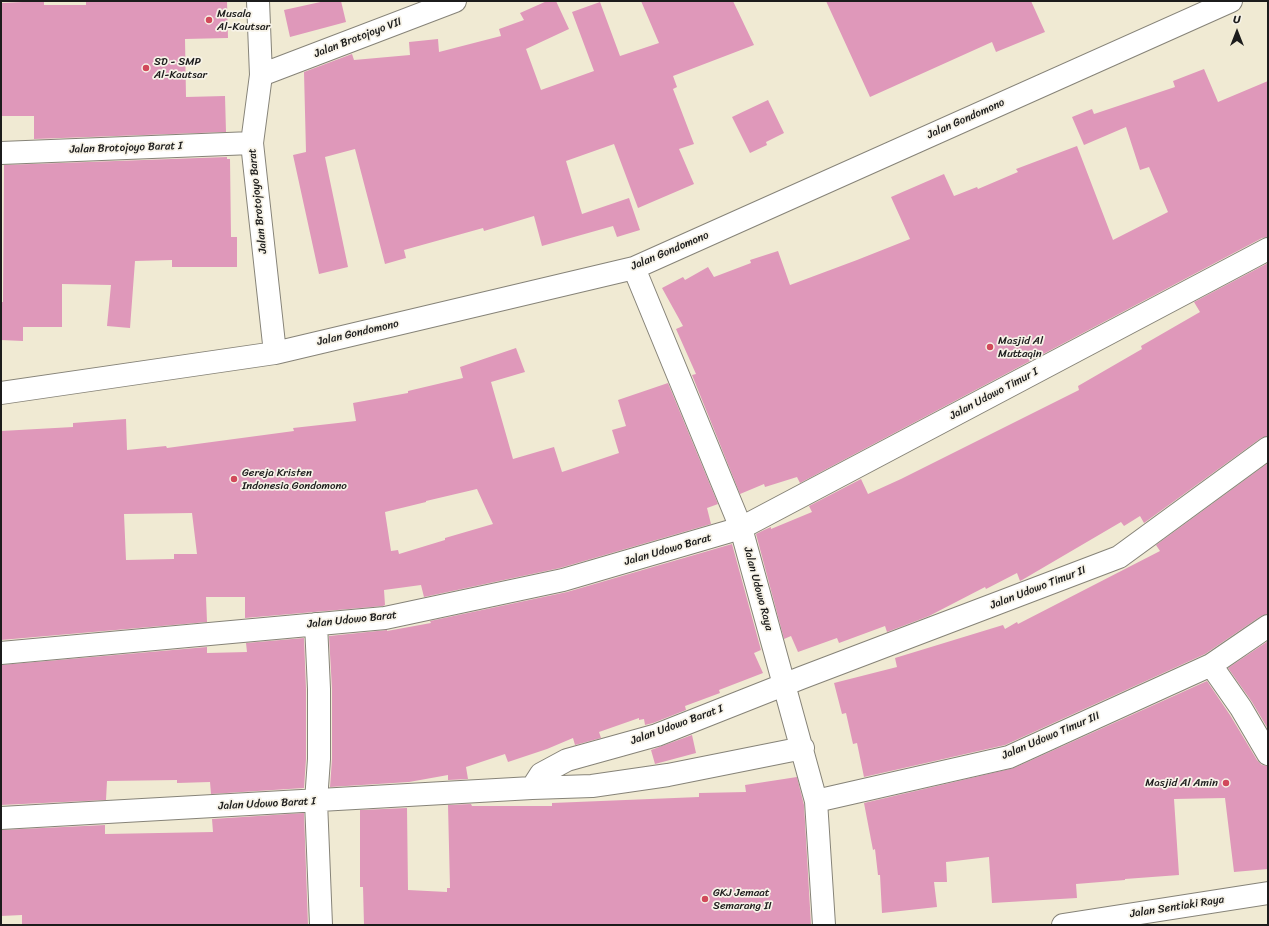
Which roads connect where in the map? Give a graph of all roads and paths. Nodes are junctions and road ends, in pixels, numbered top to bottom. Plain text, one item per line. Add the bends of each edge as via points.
1 (258, 1) edge
2 (455, 1) edge
3 (1231, 1) edge
4 (261, 74) junction
5 (252, 143) junction
6 (1, 153) edge
7 (1268, 249) edge
8 (634, 268) junction
9 (275, 353) junction
10 (1, 393) edge
11 (1268, 448) edge
12 (741, 528) junction
13 (316, 624) junction
14 (1268, 626) edge
15 (1, 653) edge
16 (1211, 664) junction
17 (784, 685) junction
18 (803, 748) junction
19 (1268, 754) edge
20 (532, 788) junction
21 (316, 801) junction
22 (816, 801) junction
23 (1, 818) edge
24 (1268, 893) edge
25 (321, 925) edge
26 (824, 925) edge
27 (1063, 925) edge

1 - 4 street, Jalan Brotojoyo Barat
2 - 4 street, Jalan Brotojoyo VII
3 - 8 street, Jalan Gondomono
4 - 5 street, Jalan Brotojoyo Barat
5 - 6 street, Jalan Brotojoyo Barat I
5 - 9 street, Jalan Brotojoyo Barat
7 - 12 street, Jalan Udowo Timur I
8 - 9 street, Jalan Gondomono
8 - 12 street, Jalan Udowo Raya
9 - 10 street, Jalan Gondomono
11 - 17 street, Jalan Udowo Timur II via 1119,558
12 - 13 street, Jalan Udowo Barat via 563,580 385,618
12 - 17 street, Jalan Udowo Raya
13 - 15 street, Jalan Udowo Barat
13 - 21 street via 319,689
14 - 16 street, Jalan Udowo Timur III
16 - 19 street
16 - 22 street, Jalan Udowo Timur III via 1009,757
17 - 18 street, Jalan Udowo Raya
17 - 20 street, Jalan Udowo Barat I via 657,734 567,760 541,774
18 - 20 street, Jalan Udowo Barat I via 668,775 592,786
18 - 22 street, Jalan Udowo Raya
20 - 21 street, Jalan Udowo Barat I
21 - 23 street, Jalan Udowo Barat I
21 - 25 street
22 - 26 street, Jalan Udowo Raya
24 - 27 street, Jalan Sentiaki Raya

